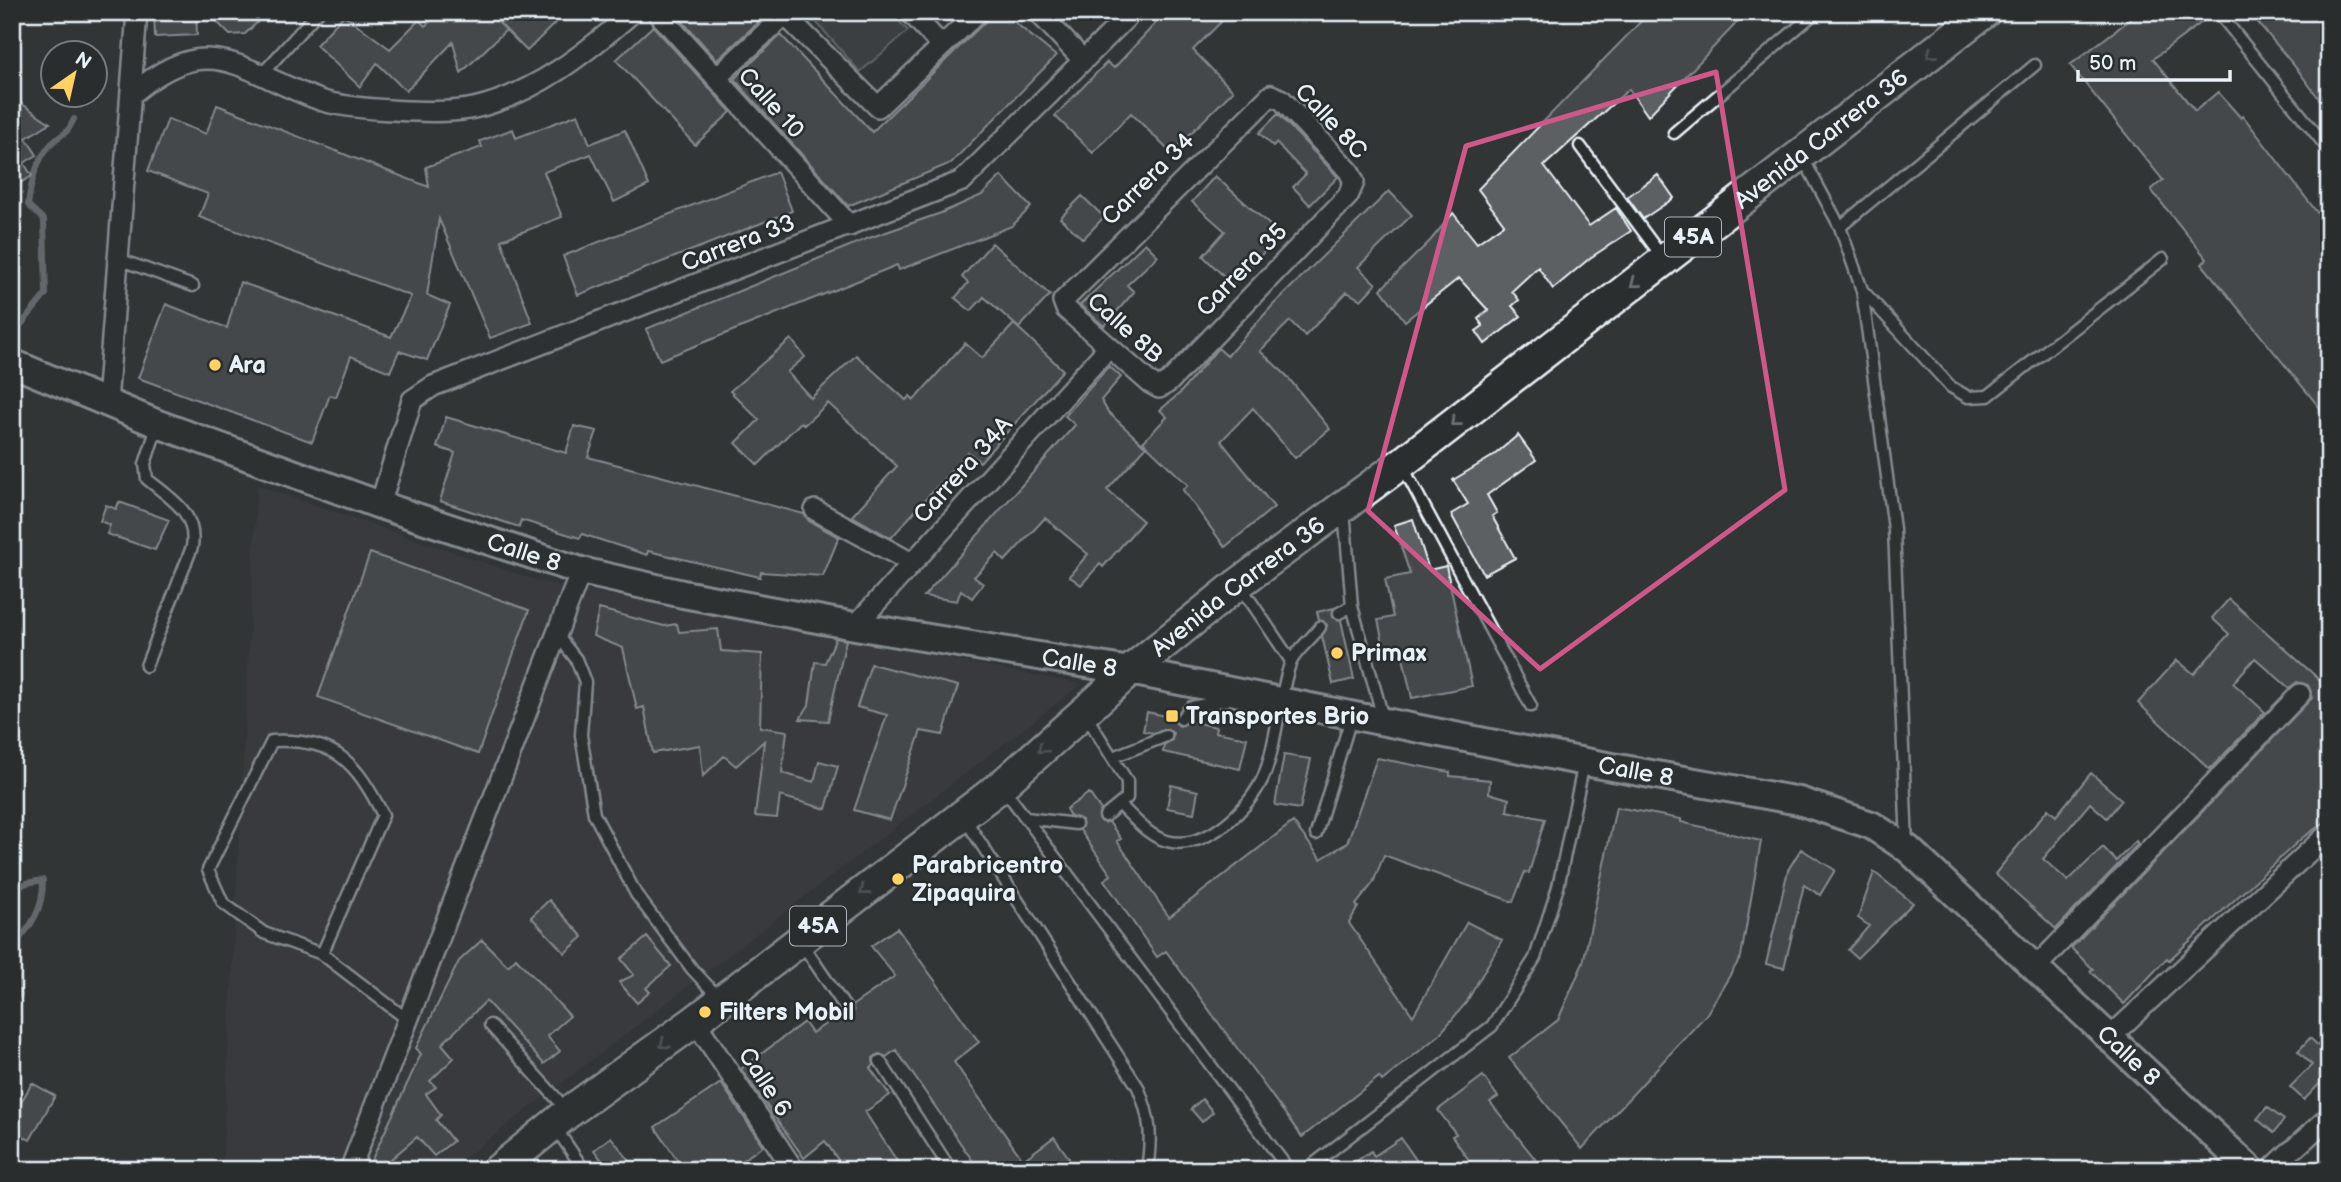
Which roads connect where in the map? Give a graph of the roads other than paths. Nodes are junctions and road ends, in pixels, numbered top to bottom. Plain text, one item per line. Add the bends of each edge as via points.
1 (137, 12) edge
2 (318, 12) edge
3 (633, 12) edge
4 (657, 12) edge
5 (910, 12) edge
6 (978, 12) edge
7 (1038, 12) edge
8 (1132, 12) edge
9 (1815, 12) edge
10 (2218, 12) edge
11 (786, 14) edge
12 (1969, 21) edge
13 (942, 46) junction
14 (1083, 60) junction
15 (2035, 65) dead end
16 (261, 75) junction
17 (716, 78) junction
18 (131, 95) junction
19 (1271, 95) joint
20 (1674, 133) dead end
21 (1580, 146) dead end
22 (2329, 150) edge
23 (1801, 154) junction
24 (1354, 182) joint
25 (850, 226) junction
26 (1840, 227) junction
27 (118, 259) junction
28 (2163, 259) dead end
29 (1664, 260) junction
30 (194, 286) dead end
31 (1862, 290) junction
32 (1063, 301) joint
33 (1109, 347) junction
34 (14, 363) edge
35 (1159, 388) joint
36 (107, 403) junction
37 (158, 424) junction
38 (1402, 463) junction
39 (380, 505) junction
40 (1344, 506) junction
41 (815, 510) dead end
42 (912, 563) junction
43 (581, 571) junction
44 (1238, 584) junction
45 (1352, 606) junction
46 (1339, 613) dead end
47 (855, 626) junction
48 (1320, 627) dead end
49 (557, 635) junction
50 (1291, 661) junction
51 (146, 666) dead end
52 (1130, 671) junction
53 (2300, 694) dead end
54 (1248, 697) junction
55 (1281, 704) junction
56 (1531, 706) dead end
57 (1083, 712) junction
58 (1351, 717) junction
59 (1181, 719) dead end
60 (1385, 724) junction
61 (1166, 736) dead end
62 (1113, 757) junction
63 (1585, 762) junction
64 (1001, 786) junction
65 (1121, 806) junction
66 (962, 816) junction
67 (1105, 816) dead end
68 (1026, 818) junction
69 (1076, 824) dead end
70 (2329, 833) edge
71 (1316, 834) dead end
72 (1908, 849) junction
73 (800, 941) junction
74 (322, 954) junction
75 (2035, 967) junction
76 (721, 1001) junction
77 (847, 1010) dead end
78 (408, 1020) junction
79 (695, 1021) junction
80 (490, 1025) dead end
81 (2110, 1037) junction
82 (880, 1061) dead end
83 (2329, 1116) edge
84 (562, 1120) junction
85 (350, 1170) edge
86 (498, 1170) edge
87 (584, 1170) edge
88 (794, 1170) edge
89 (951, 1170) edge
90 (1147, 1170) edge
91 (1289, 1170) edge
92 (1306, 1170) edge
93 (2251, 1170) edge
94 (2271, 1170) edge

1 - 18 street
2 - 16 lane
3 - 16 street via 577,61 474,108 386,110 323,101
4 - 17 street, Calle 10
5 - 13 street
6 - 13 street
7 - 14 street
8 - 14 street, Carrera 33
9 - 20 lane
10 - 22 lane
11 - 13 street via 878,107
11 - 17 street
12 -> 23 main road, Avenida Carrera 36 / 45A
14 - 25 street, Carrera 33 via 962,181
15 - 26 lane
16 - 18 street via 224,59 187,59 156,74
17 - 25 street, Calle 10
18 - 27 street
19 - 24 street, Calle 8C via 1282,100 1349,171
19 - 32 street, Carrera 34
21 - 29 lane
23 - 26 lane
23 - 29 main road, Avenida Carrera 36 / 45A
24 - 35 street, Carrera 35 via 1348,196
25 - 39 street, Carrera 33 via 433,386 412,400
26 - 31 lane
27 - 30 lane
27 - 36 street
28 - 31 lane via 1988,396 1968,397 1951,387
29 -> 38 main road, Avenida Carrera 36 / 45A
31 - 72 lane via 1894,529
32 - 33 street, Calle 8B via 1066,309
33 - 35 street, Calle 8B
33 - 42 street, Carrera 34A
34 - 36 main road, Calle 8
36 - 37 main road, Calle 8
37 - 39 main road, Calle 8
37 - 51 lane via 145,464 147,479 182,509 195,530
38 - 40 main road, Avenida Carrera 36 / 45A
38 - 56 lane
39 - 43 main road, Calle 8
40 - 44 main road, Avenida Carrera 36 / 45A
40 - 45 lane
41 - 42 street
42 - 47 street, Carrera 34A
43 - 47 main road, Calle 8
43 - 49 street
44 - 50 lane
44 - 52 main road, Avenida Carrera 36 / 45A
45 - 46 lane
45 - 60 lane
47 - 52 main road, Calle 8
48 - 50 lane
49 - 76 lane via 576,660 585,682 581,735 594,814 636,894
49 - 78 street
50 - 55 lane
52 - 54 main road, Calle 8
52 - 57 main road, Avenida Carrera 36 / 45A
53 - 75 street
54 - 55 main road, Calle 8
54 - 59 lane via 1191,707
55 - 58 main road, Calle 8
55 - 65 lane via 1264,775 1249,801 1223,825 1201,839 1181,844 1164,841
57 - 62 lane
57 -> 64 main road, Avenida Carrera 36 / 45A
58 - 60 main road, Calle 8
58 - 71 lane
60 - 63 main road, Calle 8
61 - 62 lane
62 - 65 lane via 1127,781 1127,798
63 - 72 main road, Calle 8 via 1799,801 1871,825
63 - 92 lane via 1558,887 1535,958 1492,1026
64 - 66 main road, Avenida Carrera 36 / 45A
64 - 68 lane
65 - 67 lane
66 -> 73 main road, Avenida Carrera 36 / 45A
66 - 90 lane via 1139,1087 1149,1114
68 - 69 lane
68 - 91 lane
70 - 81 street
72 - 75 main road, Calle 8
73 - 76 main road, Avenida Carrera 36 / 45A
73 - 77 lane
74 - 74 lane via 383,815 363,776 332,751 302,739 272,740 208,870 223,903 264,933
74 - 78 lane
75 - 81 main road, Calle 8
76 - 79 main road, Avenida Carrera 36 / 45A
78 - 85 street
79 -> 84 main road, Avenida Carrera 36 / 45A
79 - 88 street, Calle 6
80 - 84 lane
81 - 93 main road, Calle 8
82 - 89 lane
83 - 94 street
84 - 86 main road, Avenida Carrera 36 / 45A
84 - 87 lane

